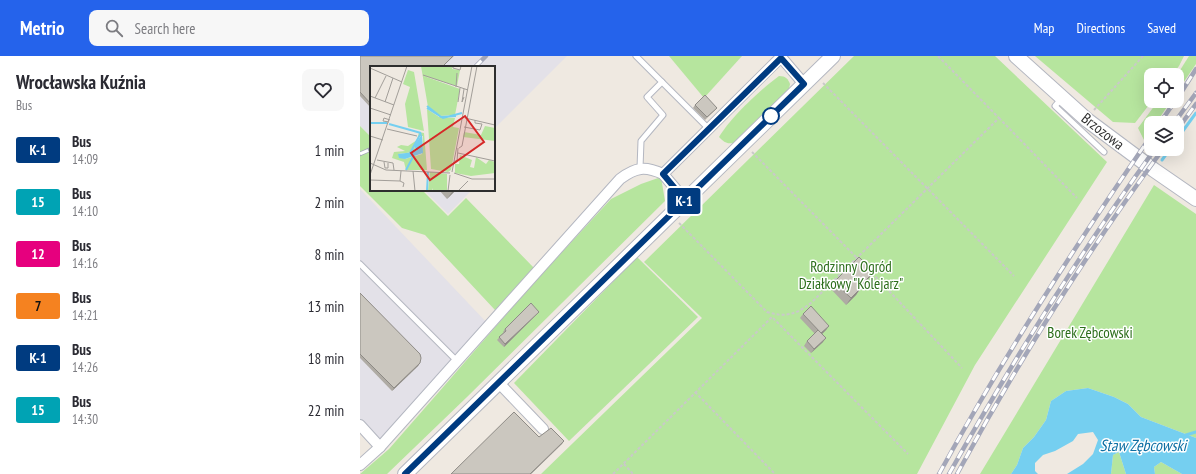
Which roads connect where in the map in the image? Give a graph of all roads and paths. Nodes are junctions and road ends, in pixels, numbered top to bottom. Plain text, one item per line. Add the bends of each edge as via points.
1 (636, 56) edge
2 (833, 56) edge
3 (938, 56) edge
4 (1016, 56) edge
5 (1143, 56) edge
6 (662, 82) junction
7 (804, 84) junction
8 (825, 84) dead end
9 (1062, 98) junction
10 (1096, 108) dead end
11 (999, 118) junction
12 (709, 129) junction
13 (1104, 152) dead end
14 (754, 154) dead end
15 (640, 168) junction
16 (663, 174) junction
17 (928, 188) junction
18 (1077, 198) dead end
19 (1196, 199) edge
20 (685, 200) junction
21 (682, 226) dead end
22 (857, 257) junction
23 (862, 263) edge
24 (360, 264) edge
25 (867, 268) edge
26 (1014, 276) dead end
27 (767, 312) junction
28 (772, 317) junction
29 (456, 360) junction
30 (962, 368) dead end
31 (498, 382) junction
32 (695, 392) junction
33 (360, 425) edge
34 (543, 429) dead end
35 (380, 447) junction
36 (908, 454) dead end
37 (624, 464) junction
38 (360, 465) edge
39 (405, 474) edge
40 (613, 474) edge
41 (634, 474) edge
42 (775, 474) edge

1 - 6 lane
2 - 7 main road
3 - 11 path
4 - 9 main road, Brzozowa
5 - 10 path
6 - 12 lane
6 - 15 lane via 647,97 663,115 641,141
7 - 12 street via 781,58
7 - 20 main road
8 - 17 path
9 - 13 lane via 1055,106
9 - 19 main road, Brzozowa via 1108,136
11 - 17 path
11 - 18 path
12 - 16 street
14 - 22 path
15 - 16 street
15 - 29 street via 620,179
16 - 20 street
17 - 22 path
17 - 26 path
20 - 31 main road
21 - 27 path
22 - 23 path
22 - 27 path via 802,310 777,315
24 - 29 lane
25 - 30 path
27 - 28 path
28 - 32 path
28 - 36 path
29 - 35 street
31 - 34 street
31 - 39 main road
32 - 37 path
32 - 42 path
33 - 35 street
35 - 38 street
37 - 40 path
37 - 41 path

